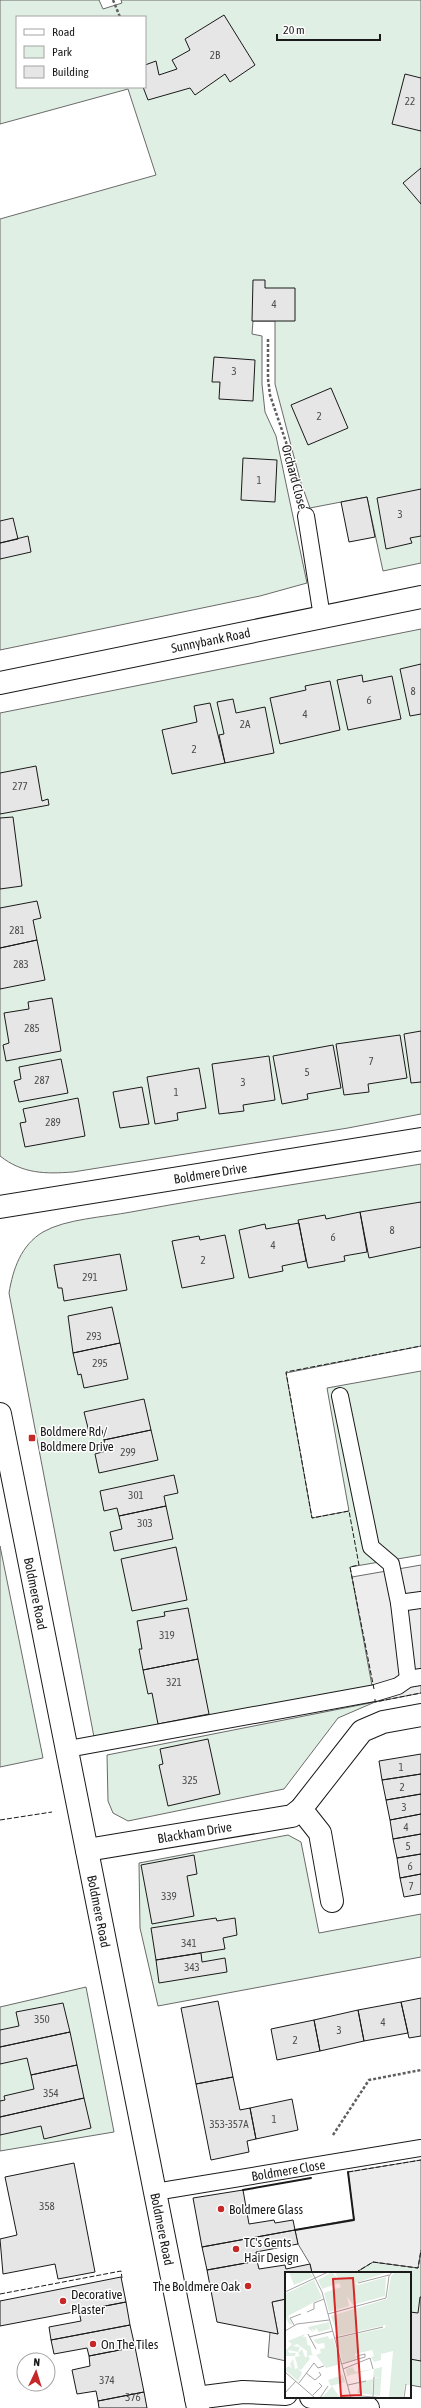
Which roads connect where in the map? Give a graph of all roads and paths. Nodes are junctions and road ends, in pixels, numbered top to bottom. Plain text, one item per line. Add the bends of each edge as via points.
1 (113, 0) edge
2 (120, 16) edge
3 (268, 338) dead end
4 (306, 516) joint
5 (421, 597) edge
6 (322, 617) junction
7 (0, 683) edge
8 (421, 1139) edge
9 (0, 1207) edge
10 (340, 1396) dead end
11 (0, 1414) edge
12 (421, 1600) edge
13 (399, 1603) junction
14 (415, 1678) edge
15 (421, 1715) edge
16 (68, 1749) junction
17 (301, 1809) junction
18 (87, 1850) junction
19 (332, 1901) dead end
20 (421, 2070) edge
21 (421, 2148) edge
22 (313, 2166) junction
23 (155, 2192) junction
24 (285, 2394) edge
25 (316, 2398) edge
26 (197, 2403) edge
27 (368, 2408) edge

1 - 2 path
3 - 4 path, Orchard Close via 270,395
4 - 6 lane, Orchard Close
5 - 6 street, Sunnybank Road
6 - 7 street, Sunnybank Road
8 - 9 street, Boldmere Drive
10 - 13 lane via 371,1547 390,1564
11 - 16 street, Boldmere Road
12 - 13 lane
13 - 14 lane
14 - 16 lane via 374,1693
15 - 17 street, Blackham Drive via 383,1722 362,1730
16 - 18 street, Boldmere Road
17 - 18 street, Blackham Drive via 292,1816
17 - 19 street via 320,1833
18 - 23 street, Boldmere Road
20 - 22 path via 369,2080
21 - 22 lane, Boldmere Close
22 - 23 lane, Boldmere Close
23 - 26 street, Boldmere Road
24 - 26 street via 243,2392
25 - 27 street

